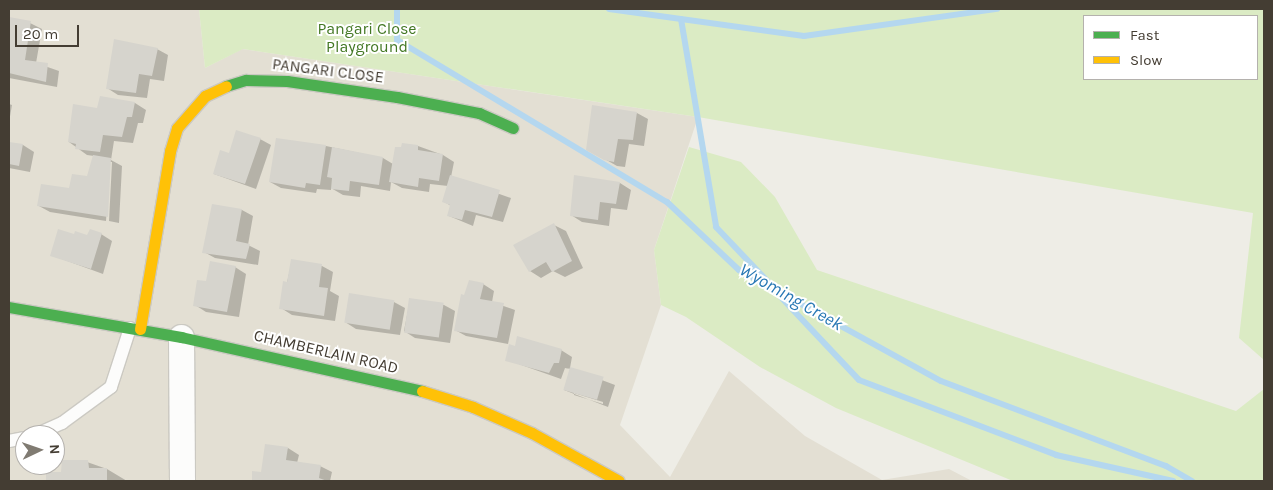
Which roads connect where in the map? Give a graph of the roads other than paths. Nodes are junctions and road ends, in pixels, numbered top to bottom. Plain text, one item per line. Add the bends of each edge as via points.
1 (513, 128) dead end
2 (9, 307) edge
3 (135, 329) junction
4 (181, 337) junction
5 (58, 425) edge
6 (182, 481) edge
7 (619, 481) edge

1 - 3 street, PANGARI CLOSE via 479,114 397,97 287,81 246,80 205,96 177,128 170,151
2 - 3 street, CHAMBERLAIN ROAD
3 - 4 street, CHAMBERLAIN ROAD
3 - 5 lane via 111,387
4 - 6 street
4 - 7 street, CHAMBERLAIN ROAD via 360,375 473,407 532,434

